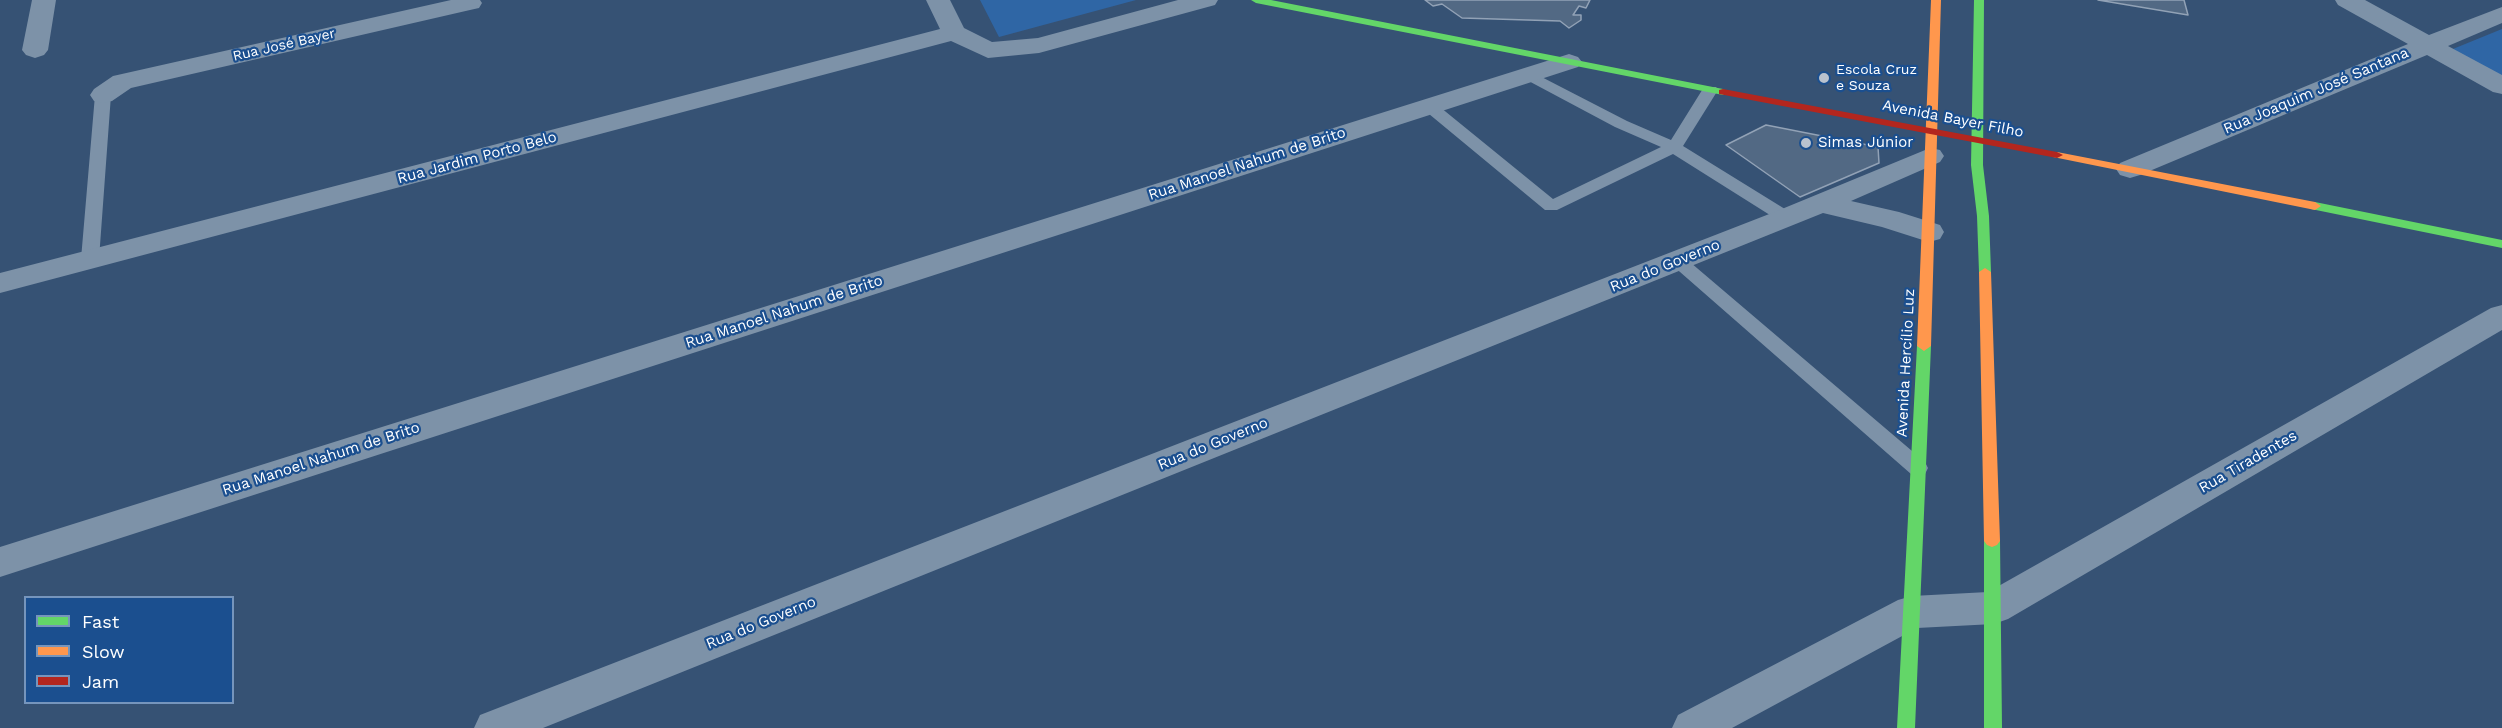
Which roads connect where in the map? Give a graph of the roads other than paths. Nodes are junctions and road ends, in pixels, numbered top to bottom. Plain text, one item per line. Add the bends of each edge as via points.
1 (44, 0) edge
2 (938, 0) edge
3 (1206, 0) edge
4 (1256, 0) edge
5 (1936, 0) edge
6 (1979, 0) edge
7 (2347, 0) edge
8 (470, 3) dead end
9 (2502, 14) edge
10 (954, 33) junction
11 (2428, 45) junction
12 (35, 50) dead end
13 (1569, 62) junction
14 (1528, 75) junction
15 (2502, 86) edge
16 (1710, 90) junction
17 (103, 95) joint
18 (1429, 106) junction
19 (1977, 141) junction
20 (1930, 144) junction
21 (1674, 147) junction
22 (2130, 169) junction
23 (1823, 204) junction
24 (1787, 218) junction
25 (1929, 232) junction
26 (2502, 244) edge
27 (90, 259) junction
28 (1678, 261) junction
29 (0, 283) edge
30 (2496, 324) edge
31 (1918, 468) junction
32 (0, 562) edge
33 (1994, 608) junction
34 (1912, 612) junction
35 (495, 728) edge
36 (1693, 728) edge
37 (1906, 728) edge
38 (1993, 728) edge

1 - 12 street
2 - 10 street
3 - 10 street via 1039,45 988,50
4 - 13 street, Avenida Bayer Filho
5 - 20 street, Avenida Hercílio Luz
6 - 19 street
7 - 11 street
8 - 17 street, Rua José Bayer via 122,82
9 - 11 street, Rua Joaquim José Santana
10 - 27 street, Rua Jardim Porto Belo
11 - 15 street
11 - 22 street, Rua Joaquim José Santana
13 - 14 street, Rua Manoel Nahum de Brito
13 - 16 street, Avenida Bayer Filho
14 - 18 street, Rua Manoel Nahum de Brito
14 - 21 lane
16 - 20 street, Avenida Bayer Filho
16 - 21 lane
17 - 27 lane
18 - 21 lane via 1551,206
18 - 32 street, Rua Manoel Nahum de Brito
19 - 20 street, Avenida Bayer Filho
19 - 22 street, Avenida Bayer Filho
19 - 33 street via 1983,216
20 - 23 street, Rua do Governo
20 - 25 street, Avenida Hercílio Luz
21 - 24 lane
22 - 26 street, Avenida Bayer Filho
23 - 24 street, Rua do Governo
23 - 25 street
24 - 28 street, Rua do Governo
25 - 31 street, Avenida Hercílio Luz
27 - 29 street, Rua Jardim Porto Belo
28 - 31 lane
28 - 35 street, Rua do Governo
30 - 33 street, Rua Tiradentes
31 - 34 street, Avenida Hercílio Luz
33 - 34 street
33 - 38 street
34 - 36 street
34 - 37 street, Avenida Hercílio Luz

